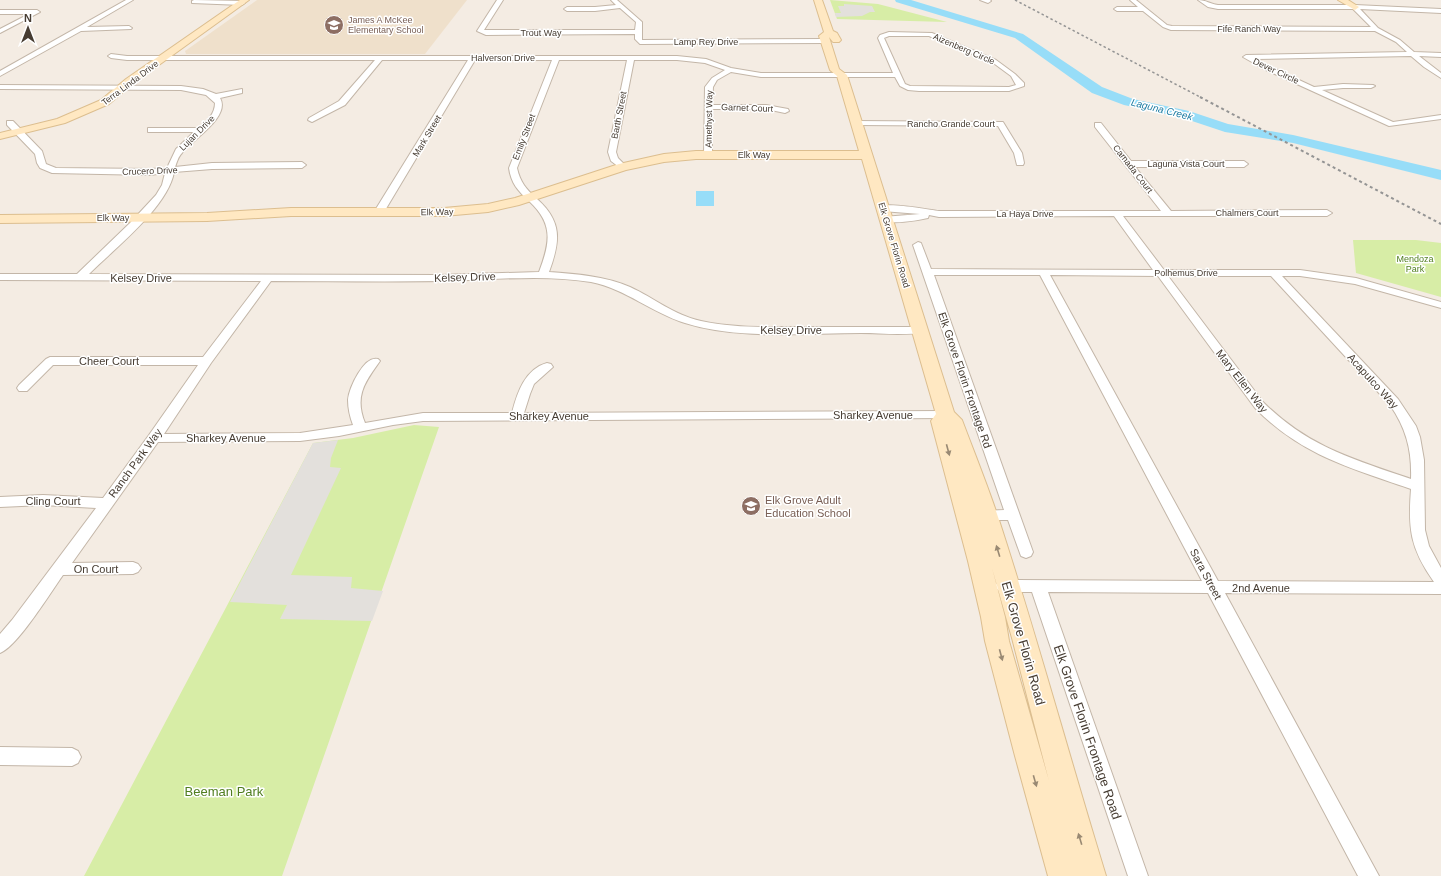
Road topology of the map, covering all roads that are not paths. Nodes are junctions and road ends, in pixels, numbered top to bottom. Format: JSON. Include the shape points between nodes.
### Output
{"nodes":[{"id":1,"x":130,"y":0,"type":"edge"},
{"id":2,"x":500,"y":0,"type":"edge"},
{"id":3,"x":614,"y":0,"type":"edge"},
{"id":4,"x":818,"y":0,"type":"edge"},
{"id":5,"x":983,"y":0,"type":"edge"},
{"id":6,"x":987,"y":0,"type":"edge"},
{"id":7,"x":1133,"y":0,"type":"edge"},
{"id":8,"x":1201,"y":0,"type":"edge"},
{"id":9,"x":1269,"y":0,"type":"edge"},
{"id":10,"x":1342,"y":0,"type":"edge"},
{"id":11,"x":243,"y":1,"type":"edge"},
{"id":12,"x":194,"y":2,"type":"dead end"},
{"id":13,"x":1419,"y":3,"type":"dead end"},
{"id":14,"x":621,"y":6,"type":"junction"},
{"id":15,"x":1280,"y":7,"type":"junction"},
{"id":16,"x":1355,"y":7,"type":"junction"},
{"id":17,"x":567,"y":9,"type":"dead end"},
{"id":18,"x":1117,"y":9,"type":"dead end"},
{"id":19,"x":1144,"y":9,"type":"junction"},
{"id":20,"x":0,"y":12,"type":"edge"},
{"id":21,"x":1439,"y":12,"type":"edge"},
{"id":22,"x":129,"y":28,"type":"dead end"},
{"id":23,"x":80,"y":29,"type":"junction"},
{"id":24,"x":1376,"y":29,"type":"junction"},
{"id":25,"x":0,"y":31,"type":"edge"},
{"id":26,"x":639,"y":32,"type":"junction"},
{"id":27,"x":827,"y":37,"type":"junction"},
{"id":28,"x":839,"y":49,"type":"dead end"},
{"id":29,"x":1413,"y":53,"type":"junction"},
{"id":30,"x":1441,"y":55,"type":"edge"},
{"id":31,"x":111,"y":56,"type":"dead end"},
{"id":32,"x":162,"y":58,"type":"junction"},
{"id":33,"x":380,"y":58,"type":"junction"},
{"id":34,"x":473,"y":58,"type":"junction"},
{"id":35,"x":556,"y":58,"type":"junction"},
{"id":36,"x":631,"y":58,"type":"junction"},
{"id":37,"x":843,"y":64,"type":"dead end"},
{"id":38,"x":730,"y":70,"type":"junction"},
{"id":39,"x":0,"y":74,"type":"edge"},
{"id":40,"x":842,"y":75,"type":"junction"},
{"id":41,"x":898,"y":75,"type":"junction"},
{"id":42,"x":1441,"y":76,"type":"edge"},
{"id":43,"x":1371,"y":86,"type":"dead end"},
{"id":44,"x":0,"y":87,"type":"edge"},
{"id":45,"x":123,"y":87,"type":"junction"},
{"id":46,"x":1315,"y":89,"type":"junction"},
{"id":47,"x":239,"y":91,"type":"dead end"},
{"id":48,"x":214,"y":97,"type":"junction"},
{"id":49,"x":708,"y":107,"type":"junction"},
{"id":50,"x":786,"y":111,"type":"dead end"},
{"id":51,"x":1441,"y":117,"type":"edge"},
{"id":52,"x":312,"y":120,"type":"dead end"},
{"id":53,"x":10,"y":123,"type":"dead end"},
{"id":54,"x":857,"y":124,"type":"junction"},
{"id":55,"x":1098,"y":125,"type":"dead end"},
{"id":56,"x":151,"y":130,"type":"dead end"},
{"id":57,"x":201,"y":130,"type":"junction"},
{"id":58,"x":18,"y":132,"type":"junction"},
{"id":59,"x":0,"y":136,"type":"edge"},
{"id":60,"x":708,"y":155,"type":"junction"},
{"id":61,"x":867,"y":155,"type":"junction"},
{"id":62,"x":1020,"y":164,"type":"dead end"},
{"id":63,"x":1129,"y":164,"type":"junction"},
{"id":64,"x":1244,"y":164,"type":"dead end"},
{"id":65,"x":302,"y":165,"type":"dead end"},
{"id":66,"x":624,"y":166,"type":"junction"},
{"id":67,"x":169,"y":171,"type":"junction"},
{"id":68,"x":531,"y":198,"type":"junction"},
{"id":69,"x":379,"y":212,"type":"junction"},
{"id":70,"x":1168,"y":213,"type":"junction"},
{"id":71,"x":1327,"y":213,"type":"dead end"},
{"id":72,"x":884,"y":214,"type":"junction"},
{"id":73,"x":1117,"y":214,"type":"junction"},
{"id":74,"x":141,"y":218,"type":"junction"},
{"id":75,"x":0,"y":219,"type":"edge"},
{"id":76,"x":918,"y":245,"type":"dead end"},
{"id":77,"x":928,"y":272,"type":"junction"},
{"id":78,"x":1274,"y":272,"type":"junction"},
{"id":79,"x":1044,"y":273,"type":"junction"},
{"id":80,"x":1161,"y":273,"type":"junction"},
{"id":81,"x":543,"y":276,"type":"junction"},
{"id":82,"x":0,"y":277,"type":"edge"},
{"id":83,"x":79,"y":278,"type":"junction"},
{"id":84,"x":268,"y":278,"type":"junction"},
{"id":85,"x":1441,"y":305,"type":"edge"},
{"id":86,"x":920,"y":330,"type":"junction"},
{"id":87,"x":206,"y":361,"type":"junction"},
{"id":88,"x":374,"y":361,"type":"dead end"},
{"id":89,"x":547,"y":366,"type":"dead end"},
{"id":90,"x":23,"y":388,"type":"dead end"},
{"id":91,"x":946,"y":415,"type":"junction"},
{"id":92,"x":517,"y":417,"type":"junction"},
{"id":93,"x":360,"y":428,"type":"junction"},
{"id":94,"x":154,"y":438,"type":"junction"},
{"id":95,"x":1418,"y":486,"type":"junction"},
{"id":96,"x":0,"y":502,"type":"edge"},
{"id":97,"x":107,"y":502,"type":"junction"},
{"id":98,"x":1012,"y":514,"type":"junction"},
{"id":99,"x":987,"y":515,"type":"junction"},
{"id":100,"x":1026,"y":552,"type":"dead end"},
{"id":101,"x":133,"y":568,"type":"dead end"},
{"id":102,"x":59,"y":569,"type":"junction"},
{"id":103,"x":1441,"y":580,"type":"edge"},
{"id":104,"x":997,"y":586,"type":"junction"},
{"id":105,"x":1038,"y":587,"type":"junction"},
{"id":106,"x":1214,"y":588,"type":"junction"},
{"id":107,"x":1441,"y":588,"type":"edge"},
{"id":108,"x":0,"y":646,"type":"edge"},
{"id":109,"x":0,"y":756,"type":"edge"},
{"id":110,"x":72,"y":757,"type":"dead end"},
{"id":111,"x":1063,"y":876,"type":"edge"},
{"id":112,"x":1091,"y":876,"type":"edge"},
{"id":113,"x":1138,"y":876,"type":"edge"},
{"id":114,"x":1369,"y":876,"type":"edge"}],
"edges":[{"from":1,"to":23,"type":"street"},
{"from":2,"to":26,"type":"street","name":"Trout Way","via":[[480,31]]},
{"from":3,"to":14,"type":"street","name":"Lamp Rey Drive"},
{"from":4,"to":27,"type":"main road","name":"Elk Grove Florin Road"},
{"from":5,"to":6,"type":"street"},
{"from":7,"to":19,"type":"street","name":"Fife Ranch Way"},
{"from":8,"to":15,"type":"street","via":[[1210,6],[1218,7]]},
{"from":9,"to":15,"type":"street"},
{"from":10,"to":16,"type":"main road"},
{"from":11,"to":12,"type":"street"},
{"from":11,"to":32,"type":"main road","name":"Terra Linda Drive"},
{"from":13,"to":21,"type":"street"},
{"from":14,"to":17,"type":"street"},
{"from":14,"to":26,"type":"street","name":"Lamp Rey Drive","via":[[639,22]]},
{"from":15,"to":16,"type":"street"},
{"from":16,"to":21,"type":"street"},
{"from":16,"to":24,"type":"street"},
{"from":18,"to":19,"type":"street"},
{"from":19,"to":24,"type":"street","name":"Fife Ranch Way","via":[[1165,26],[1176,29]]},
{"from":20,"to":25,"type":"street","via":[[37,12]]},
{"from":22,"to":23,"type":"street"},
{"from":23,"to":39,"type":"street"},
{"from":24,"to":29,"type":"street"},
{"from":26,"to":27,"type":"street","name":"Lamp Rey Drive","via":[[638,40],[646,42]]},
{"from":27,"to":28,"type":"main road","name":"Elk Grove Florin Road","via":[[834,35]]},
{"from":27,"to":40,"type":"main road","name":"Elk Grove Florin Road","via":[[835,70]]},
{"from":29,"to":30,"type":"street"},
{"from":29,"to":42,"type":"street"},
{"from":29,"to":46,"type":"street","name":"Dever Circle","via":[[1246,57]]},
{"from":31,"to":32,"type":"street","name":"Halverson Drive"},
{"from":32,"to":33,"type":"street","name":"Halverson Drive"},
{"from":32,"to":45,"type":"main road","name":"Terra Linda Drive"},
{"from":33,"to":34,"type":"street","name":"Halverson Drive"},
{"from":33,"to":52,"type":"street","via":[[342,103]]},
{"from":34,"to":35,"type":"street","name":"Halverson Drive"},
{"from":34,"to":69,"type":"street","name":"Mark Street"},
{"from":35,"to":36,"type":"street","name":"Halverson Drive"},
{"from":35,"to":68,"type":"street","name":"Emily Street","via":[[513,168],[516,181]]},
{"from":36,"to":38,"type":"street","name":"Halverson Drive","via":[[692,59],[718,64]]},
{"from":36,"to":66,"type":"street","name":"Barth Street","via":[[612,152],[614,159]]},
{"from":37,"to":40,"type":"main road","name":"Elk Grove Florin Road","via":[[846,70]]},
{"from":38,"to":40,"type":"street","name":"Halverson Drive","via":[[770,75]]},
{"from":38,"to":49,"type":"street","name":"Amethyst Way","via":[[717,76],[710,84]]},
{"from":40,"to":41,"type":"street"},
{"from":40,"to":54,"type":"main road","name":"Elk Grove Florin Road"},
{"from":41,"to":41,"type":"street","name":"Aizenberg Circle","via":[[902,85],[915,89],[1009,89],[1020,84],[1007,69],[994,61],[930,34],[889,34],[881,37]]},
{"from":43,"to":46,"type":"street"},
{"from":44,"to":45,"type":"street"},
{"from":45,"to":48,"type":"street","via":[[188,89]]},
{"from":45,"to":58,"type":"main road","name":"Terra Linda Drive","via":[[87,112]]},
{"from":46,"to":51,"type":"street","name":"Dever Circle","via":[[1392,124]]},
{"from":47,"to":48,"type":"street"},
{"from":48,"to":57,"type":"street","name":"Lujan Drive","via":[[219,103],[218,112]]},
{"from":49,"to":50,"type":"street","name":"Garnet Court","via":[[766,107]]},
{"from":49,"to":60,"type":"street","name":"Amethyst Way"},
{"from":53,"to":58,"type":"street","name":"Crucero Drive"},
{"from":54,"to":61,"type":"main road","name":"Elk Grove Florin Road"},
{"from":54,"to":62,"type":"street","name":"Rancho Grande Court","via":[[1000,124],[1018,153]]},
{"from":55,"to":63,"type":"street","name":"Camada Court"},
{"from":56,"to":57,"type":"street"},
{"from":57,"to":67,"type":"street","name":"Lujan Drive","via":[[180,150]]},
{"from":58,"to":59,"type":"main road","name":"Terra Linda Drive"},
{"from":58,"to":67,"type":"street","name":"Crucero Drive","via":[[39,153],[41,163],[48,169],[63,172]]},
{"from":60,"to":61,"type":"main road","name":"Elk Way"},
{"from":60,"to":66,"type":"main road","name":"Elk Way","via":[[664,158]]},
{"from":61,"to":72,"type":"main road","name":"Elk Grove Florin Road"},
{"from":63,"to":64,"type":"street","name":"Laguna Vista Court"},
{"from":63,"to":70,"type":"street","name":"Camada Court"},
{"from":65,"to":67,"type":"street","name":"Crucero Drive","via":[[212,166]]},
{"from":66,"to":68,"type":"main road","name":"Elk Way"},
{"from":67,"to":74,"type":"street","name":"Lujan Drive","via":[[164,190]]},
{"from":68,"to":69,"type":"main road","name":"Elk Way","via":[[466,211]]},
{"from":68,"to":81,"type":"street","name":"Emily Street","via":[[542,207],[551,224],[552,243]]},
{"from":69,"to":74,"type":"main road","name":"Elk Way","via":[[290,212]]},
{"from":70,"to":71,"type":"street","name":"Chalmers Court"},
{"from":70,"to":73,"type":"street","name":"La Haya Drive"},
{"from":72,"to":73,"type":"street","name":"La Haya Drive","via":[[905,219],[939,214]]},
{"from":72,"to":86,"type":"main road","name":"Elk Grove Florin Road"},
{"from":73,"to":80,"type":"street","name":"Mary Ellen Way"},
{"from":74,"to":75,"type":"main road","name":"Elk Way"},
{"from":74,"to":83,"type":"street","name":"Lujan Drive"},
{"from":76,"to":77,"type":"street","name":"Elk Grove Florin Frontage Rd"},
{"from":77,"to":79,"type":"street","name":"Polhemus Drive"},
{"from":77,"to":98,"type":"street","name":"Elk Grove Florin Frontage Rd"},
{"from":78,"to":80,"type":"street","name":"Polhemus Drive"},
{"from":78,"to":85,"type":"street","name":"Polhemus Drive","via":[[1313,274],[1349,280]]},
{"from":78,"to":95,"type":"street","name":"Acapulco Way","via":[[1400,410],[1414,437],[1418,454]]},
{"from":79,"to":80,"type":"street","name":"Polhemus Drive"},
{"from":79,"to":106,"type":"street","name":"Sara Street"},
{"from":80,"to":95,"type":"street","name":"Mary Ellen Way","via":[[1259,405],[1276,423],[1321,450]]},
{"from":81,"to":84,"type":"street","name":"Kelsey Drive"},
{"from":81,"to":86,"type":"street","name":"Kelsey Drive","via":[[579,278],[610,284],[638,295],[680,318],[725,328]]},
{"from":82,"to":83,"type":"street","name":"Kelsey Drive"},
{"from":83,"to":84,"type":"street","name":"Kelsey Drive"},
{"from":84,"to":87,"type":"street","name":"Ranch Park Way"},
{"from":86,"to":91,"type":"main road","name":"Elk Grove Florin Road"},
{"from":87,"to":90,"type":"street","name":"Cheer Court","via":[[50,360]]},
{"from":87,"to":94,"type":"street","name":"Ranch Park Way"},
{"from":88,"to":93,"type":"street","via":[[361,378],[354,397],[355,416]]},
{"from":89,"to":92,"type":"street","via":[[529,381],[524,389]]},
{"from":91,"to":92,"type":"street","name":"Sharkey Avenue"},
{"from":91,"to":99,"type":"main road","name":"Elk Grove Florin Road","via":[[953,420]]},
{"from":91,"to":104,"type":"main road","name":"Elk Grove Florin Road","one_way":true,"via":[[940,421],[958,487]]},
{"from":92,"to":93,"type":"street","name":"Sharkey Avenue","via":[[423,417]]},
{"from":93,"to":94,"type":"street","name":"Sharkey Avenue","via":[[294,437]]},
{"from":94,"to":97,"type":"street","name":"Ranch Park Way"},
{"from":95,"to":103,"type":"street","name":"Acapulco Way","via":[[1418,533],[1428,559]]},
{"from":96,"to":97,"type":"street","name":"Cling Court"},
{"from":97,"to":102,"type":"street","name":"Ranch Park Way"},
{"from":98,"to":99,"type":"street"},
{"from":98,"to":100,"type":"street","name":"Elk Grove Florin Frontage Rd"},
{"from":104,"to":99,"type":"main road","name":"Elk Grove Florin Road","one_way":true},
{"from":101,"to":102,"type":"street","name":"On Court"},
{"from":102,"to":108,"type":"street","name":"Ranch Park Way"},
{"from":104,"to":105,"type":"street","name":"2nd Avenue"},
{"from":104,"to":111,"type":"main road","name":"Elk Grove Florin Road","one_way":true,"via":[[997,641]]},
{"from":112,"to":104,"type":"main road","name":"Elk Grove Florin Road","one_way":true,"via":[[1063,782]]},
{"from":105,"to":106,"type":"street","name":"2nd Avenue"},
{"from":105,"to":113,"type":"street","name":"Elk Grove Florin Frontage Road"},
{"from":106,"to":107,"type":"street","name":"2nd Avenue"},
{"from":106,"to":114,"type":"street","name":"Sara Street"},
{"from":109,"to":110,"type":"street"}]}
